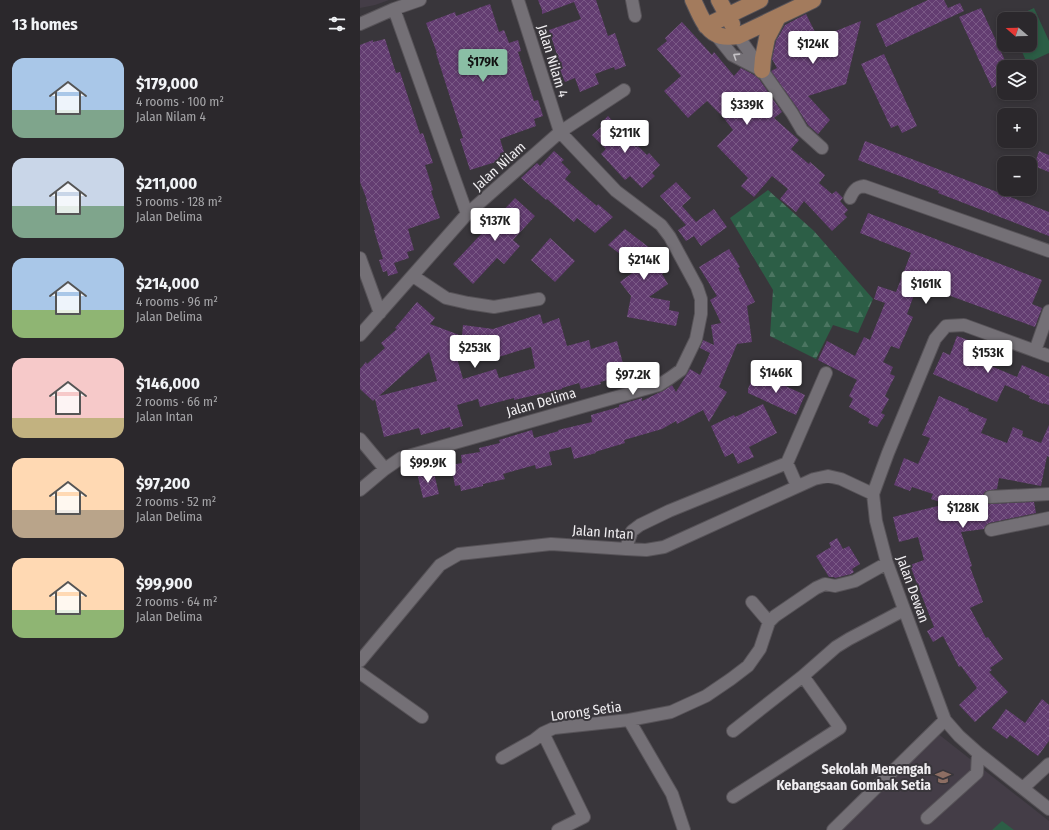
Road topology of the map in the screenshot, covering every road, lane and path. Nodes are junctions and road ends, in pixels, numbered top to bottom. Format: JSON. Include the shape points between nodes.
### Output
{"nodes":[{"id":1,"x":420,"y":0,"type":"edge"},
{"id":2,"x":518,"y":0,"type":"edge"},
{"id":3,"x":632,"y":0,"type":"edge"},
{"id":4,"x":693,"y":0,"type":"edge"},
{"id":5,"x":719,"y":0,"type":"edge"},
{"id":6,"x":760,"y":0,"type":"edge"},
{"id":7,"x":813,"y":0,"type":"edge"},
{"id":8,"x":394,"y":9,"type":"junction"},
{"id":9,"x":635,"y":16,"type":"dead end"},
{"id":10,"x":727,"y":16,"type":"junction"},
{"id":11,"x":778,"y":17,"type":"junction"},
{"id":12,"x":360,"y":24,"type":"edge"},
{"id":13,"x":711,"y":30,"type":"junction"},
{"id":14,"x":738,"y":36,"type":"junction"},
{"id":15,"x":762,"y":70,"type":"junction"},
{"id":16,"x":624,"y":90,"type":"dead end"},
{"id":17,"x":560,"y":132,"type":"junction"},
{"id":18,"x":822,"y":148,"type":"dead end"},
{"id":19,"x":850,"y":198,"type":"dead end"},
{"id":20,"x":467,"y":214,"type":"junction"},
{"id":21,"x":1049,"y":251,"type":"edge"},
{"id":22,"x":360,"y":258,"type":"edge"},
{"id":23,"x":413,"y":276,"type":"junction"},
{"id":24,"x":539,"y":300,"type":"dead end"},
{"id":25,"x":1049,"y":311,"type":"edge"},
{"id":26,"x":380,"y":313,"type":"junction"},
{"id":27,"x":360,"y":335,"type":"edge"},
{"id":28,"x":1035,"y":351,"type":"junction"},
{"id":29,"x":1049,"y":356,"type":"edge"},
{"id":30,"x":826,"y":372,"type":"dead end"},
{"id":31,"x":360,"y":439,"type":"edge"},
{"id":32,"x":786,"y":462,"type":"junction"},
{"id":33,"x":384,"y":469,"type":"junction"},
{"id":34,"x":797,"y":486,"type":"junction"},
{"id":35,"x":360,"y":490,"type":"edge"},
{"id":36,"x":873,"y":494,"type":"junction"},
{"id":37,"x":1049,"y":494,"type":"edge"},
{"id":38,"x":990,"y":497,"type":"dead end"},
{"id":39,"x":1049,"y":518,"type":"edge"},
{"id":40,"x":991,"y":530,"type":"dead end"},
{"id":41,"x":626,"y":549,"type":"junction"},
{"id":42,"x":887,"y":563,"type":"junction"},
{"id":43,"x":752,"y":602,"type":"dead end"},
{"id":44,"x":904,"y":610,"type":"junction"},
{"id":45,"x":769,"y":622,"type":"junction"},
{"id":46,"x":362,"y":655,"type":"edge"},
{"id":47,"x":360,"y":673,"type":"edge"},
{"id":48,"x":803,"y":676,"type":"junction"},
{"id":49,"x":422,"y":717,"type":"dead end"},
{"id":50,"x":629,"y":720,"type":"junction"},
{"id":51,"x":945,"y":720,"type":"junction"},
{"id":52,"x":733,"y":730,"type":"dead end"},
{"id":53,"x":543,"y":733,"type":"junction"},
{"id":54,"x":978,"y":753,"type":"junction"},
{"id":55,"x":502,"y":758,"type":"dead end"},
{"id":56,"x":1049,"y":764,"type":"edge"},
{"id":57,"x":1023,"y":788,"type":"junction"},
{"id":58,"x":733,"y":797,"type":"dead end"},
{"id":59,"x":1049,"y":809,"type":"edge"},
{"id":60,"x":926,"y":818,"type":"dead end"},
{"id":61,"x":558,"y":830,"type":"edge"},
{"id":62,"x":684,"y":830,"type":"edge"},
{"id":63,"x":833,"y":830,"type":"edge"}],
"edges":[{"from":1,"to":8,"type":"street"},
{"from":2,"to":17,"type":"street","name":"Jalan Nilam 4"},
{"from":3,"to":9,"type":"street"},
{"from":4,"to":13,"type":"main road"},
{"from":5,"to":10,"type":"main road"},
{"from":6,"to":10,"type":"main road"},
{"from":7,"to":11,"type":"main road"},
{"from":8,"to":12,"type":"street"},
{"from":8,"to":20,"type":"street"},
{"from":10,"to":13,"type":"main road"},
{"from":10,"to":14,"type":"main road"},
{"from":11,"to":14,"type":"main road"},
{"from":11,"to":15,"type":"main road","via":[[767,38]]},
{"from":13,"to":14,"type":"main road","via":[[726,37]]},
{"from":15,"to":13,"type":"street","one_way":true,"via":[[732,54]]},
{"from":14,"to":15,"type":"street"},
{"from":15,"to":18,"type":"street","via":[[802,130]]},
{"from":16,"to":17,"type":"street","name":"Jalan Nilam"},
{"from":17,"to":20,"type":"street","name":"Jalan Nilam"},
{"from":17,"to":33,"type":"street","name":"Jalan Delima","via":[[616,191],[660,225],[670,237],[697,287],[701,299],[701,314],[696,339],[681,370],[659,385],[400,458]]},
{"from":19,"to":21,"type":"street","via":[[856,188],[864,186]]},
{"from":20,"to":23,"type":"street","name":"Jalan Nilam"},
{"from":22,"to":26,"type":"street"},
{"from":23,"to":24,"type":"street","via":[[446,298],[468,303],[494,307]]},
{"from":23,"to":26,"type":"street","name":"Jalan Nilam"},
{"from":25,"to":28,"type":"street"},
{"from":26,"to":27,"type":"street","name":"Jalan Nilam"},
{"from":28,"to":29,"type":"street"},
{"from":28,"to":36,"type":"street","name":"Jalan Dewan","via":[[964,325],[946,326],[934,339]]},
{"from":30,"to":32,"type":"street"},
{"from":31,"to":33,"type":"street"},
{"from":32,"to":34,"type":"street"},
{"from":32,"to":41,"type":"street","via":[[640,525],[632,531]]},
{"from":33,"to":35,"type":"street","name":"Jalan Delima"},
{"from":34,"to":36,"type":"street","name":"Jalan Intan","via":[[828,476],[841,479]]},
{"from":34,"to":41,"type":"street","name":"Jalan Intan","via":[[664,547],[646,550]]},
{"from":36,"to":42,"type":"street","name":"Jalan Dewan","via":[[876,521]]},
{"from":37,"to":38,"type":"street"},
{"from":39,"to":40,"type":"street"},
{"from":41,"to":46,"type":"street","name":"Jalan Intan","via":[[551,544],[459,554],[440,565]]},
{"from":42,"to":44,"type":"street","name":"Jalan Dewan"},
{"from":42,"to":45,"type":"street","via":[[855,581],[835,586],[825,584],[816,588]]},
{"from":43,"to":45,"type":"street"},
{"from":44,"to":48,"type":"street","via":[[836,647]]},
{"from":44,"to":51,"type":"street","name":"Jalan Dewan"},
{"from":45,"to":50,"type":"street","via":[[760,649],[748,666],[731,679],[706,696],[671,712]]},
{"from":47,"to":49,"type":"street"},
{"from":48,"to":52,"type":"street"},
{"from":48,"to":58,"type":"street","via":[[840,728]]},
{"from":50,"to":53,"type":"street","name":"Lorong Setia","via":[[554,728]]},
{"from":50,"to":62,"type":"street","name":"Lorong Setia","via":[[672,794]]},
{"from":51,"to":54,"type":"street","name":"Jalan Dewan"},
{"from":51,"to":63,"type":"street"},
{"from":53,"to":55,"type":"street","name":"Lorong Setia"},
{"from":53,"to":61,"type":"street","via":[[584,817]]},
{"from":54,"to":57,"type":"street","name":"Jalan Dewan"},
{"from":54,"to":60,"type":"street","via":[[977,773]]},
{"from":56,"to":57,"type":"street"},
{"from":57,"to":59,"type":"street","name":"Jalan Dewan"}]}
